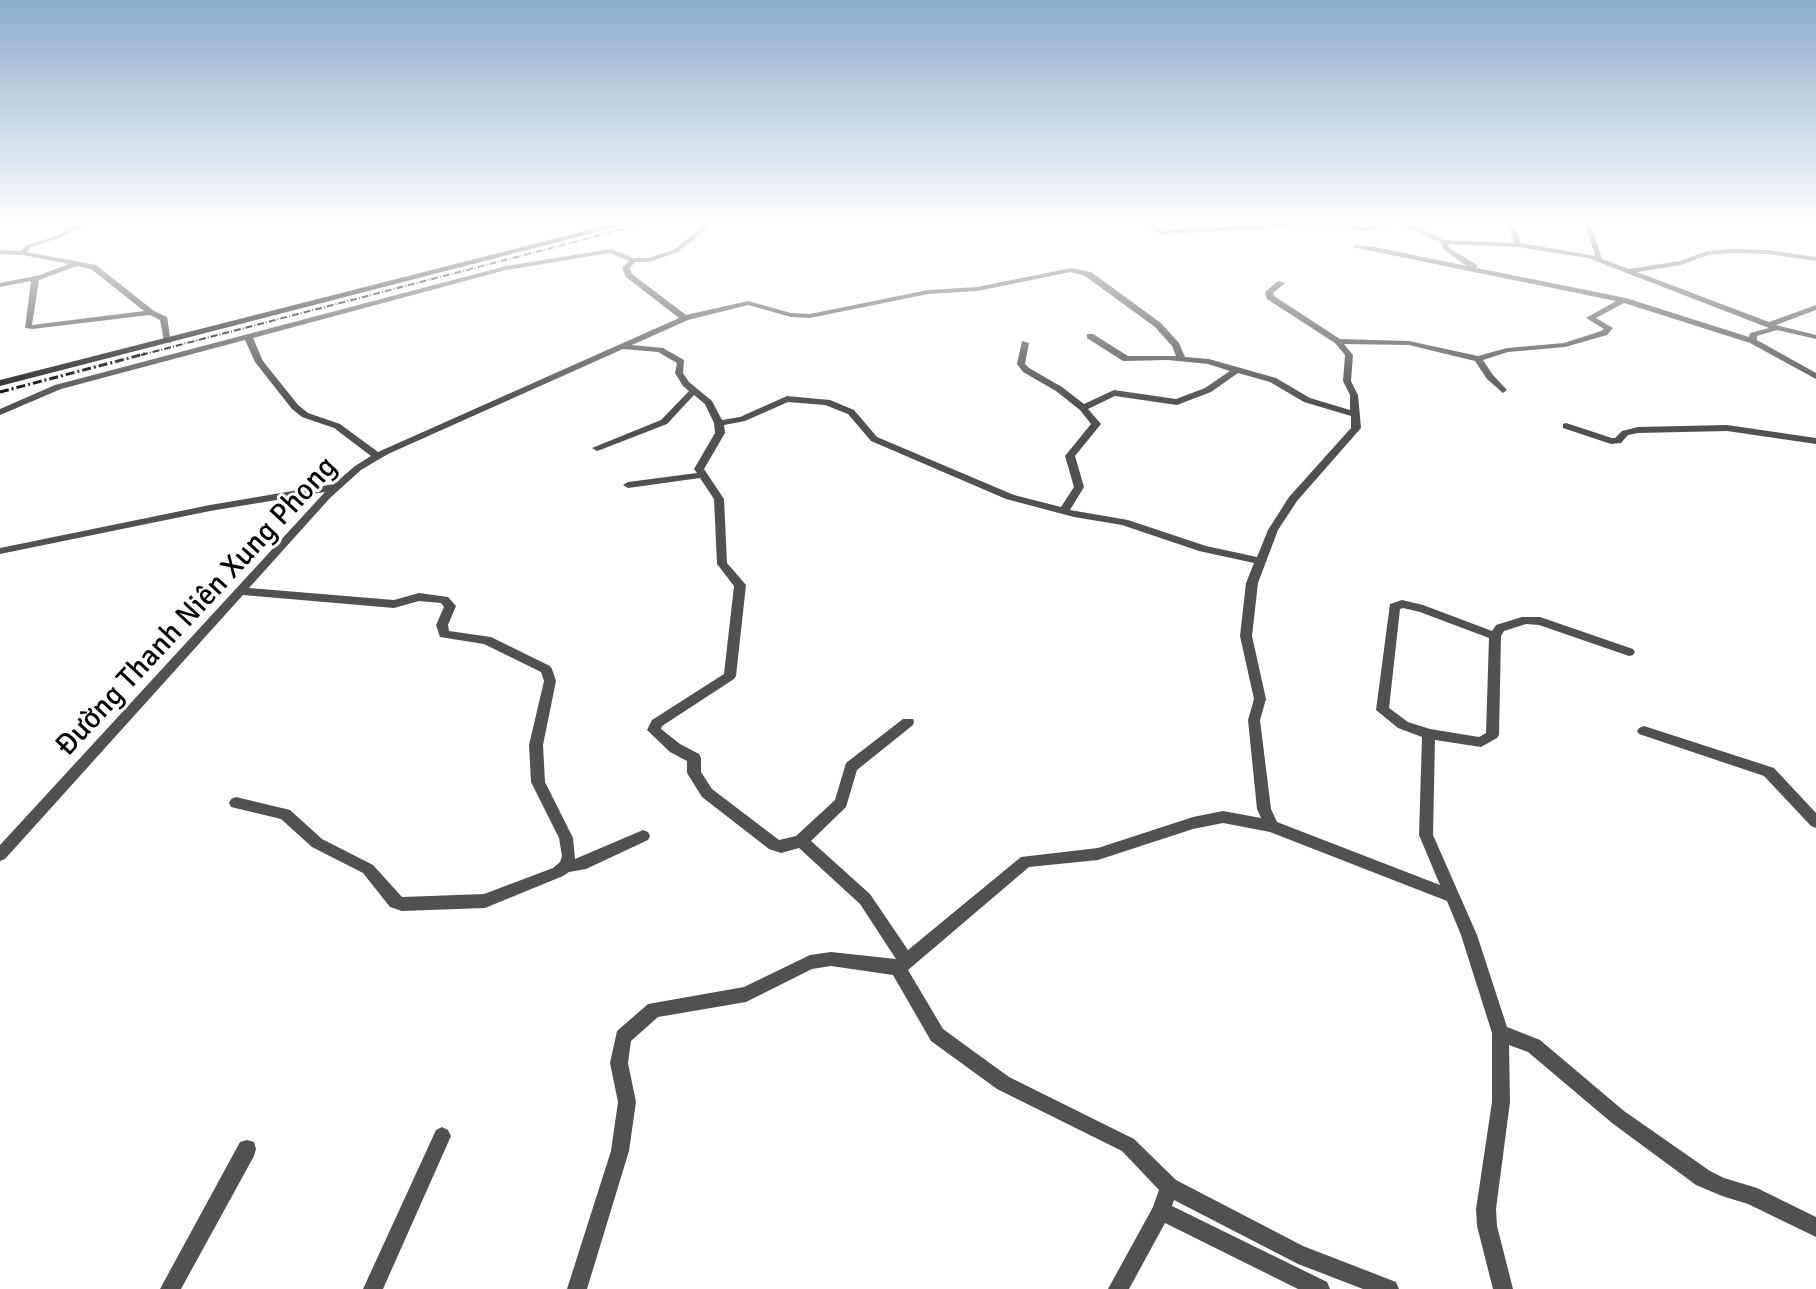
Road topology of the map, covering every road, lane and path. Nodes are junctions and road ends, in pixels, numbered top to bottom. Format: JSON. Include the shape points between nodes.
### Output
{"nodes":[{"id":1,"x":34,"y":284,"type":"edge"},
{"id":2,"x":115,"y":284,"type":"edge"},
{"id":3,"x":390,"y":284,"type":"edge"},
{"id":4,"x":434,"y":284,"type":"edge"},
{"id":5,"x":641,"y":284,"type":"edge"},
{"id":6,"x":1005,"y":284,"type":"edge"},
{"id":7,"x":1099,"y":284,"type":"edge"},
{"id":8,"x":1279,"y":284,"type":"edge"},
{"id":9,"x":1546,"y":284,"type":"edge"},
{"id":10,"x":1663,"y":284,"type":"edge"},
{"id":11,"x":1623,"y":300,"type":"junction"},
{"id":12,"x":1816,"y":307,"type":"edge"},
{"id":13,"x":151,"y":313,"type":"junction"},
{"id":14,"x":685,"y":318,"type":"junction"},
{"id":15,"x":1772,"y":327,"type":"junction"},
{"id":16,"x":248,"y":336,"type":"junction"},
{"id":17,"x":1090,"y":336,"type":"dead end"},
{"id":18,"x":1816,"y":337,"type":"edge"},
{"id":19,"x":168,"y":341,"type":"junction"},
{"id":20,"x":1338,"y":341,"type":"junction"},
{"id":21,"x":1753,"y":341,"type":"junction"},
{"id":22,"x":1025,"y":343,"type":"dead end"},
{"id":23,"x":622,"y":346,"type":"junction"},
{"id":24,"x":1182,"y":359,"type":"junction"},
{"id":25,"x":1478,"y":359,"type":"junction"},
{"id":26,"x":1235,"y":371,"type":"junction"},
{"id":27,"x":1816,"y":376,"type":"edge"},
{"id":28,"x":0,"y":383,"type":"edge"},
{"id":29,"x":694,"y":390,"type":"junction"},
{"id":30,"x":1503,"y":390,"type":"dead end"},
{"id":31,"x":1083,"y":408,"type":"junction"},
{"id":32,"x":0,"y":412,"type":"edge"},
{"id":33,"x":1355,"y":414,"type":"junction"},
{"id":34,"x":719,"y":423,"type":"junction"},
{"id":35,"x":1566,"y":426,"type":"dead end"},
{"id":36,"x":1816,"y":441,"type":"edge"},
{"id":37,"x":597,"y":448,"type":"dead end"},
{"id":38,"x":377,"y":456,"type":"junction"},
{"id":39,"x":701,"y":475,"type":"junction"},
{"id":40,"x":628,"y":485,"type":"dead end"},
{"id":41,"x":334,"y":487,"type":"junction"},
{"id":42,"x":1064,"y":511,"type":"junction"},
{"id":43,"x":0,"y":551,"type":"edge"},
{"id":44,"x":1260,"y":561,"type":"junction"},
{"id":45,"x":240,"y":591,"type":"junction"},
{"id":46,"x":1495,"y":636,"type":"junction"},
{"id":47,"x":1629,"y":652,"type":"dead end"},
{"id":48,"x":908,"y":722,"type":"dead end"},
{"id":49,"x":1644,"y":731,"type":"dead end"},
{"id":50,"x":1429,"y":734,"type":"junction"},
{"id":51,"x":236,"y":803,"type":"dead end"},
{"id":52,"x":1816,"y":822,"type":"edge"},
{"id":53,"x":1271,"y":826,"type":"junction"},
{"id":54,"x":643,"y":836,"type":"dead end"},
{"id":55,"x":801,"y":841,"type":"junction"},
{"id":56,"x":0,"y":855,"type":"edge"},
{"id":57,"x":566,"y":866,"type":"junction"},
{"id":58,"x":1449,"y":895,"type":"junction"},
{"id":59,"x":902,"y":964,"type":"junction"},
{"id":60,"x":1500,"y":1033,"type":"junction"},
{"id":61,"x":442,"y":1136,"type":"dead end"},
{"id":62,"x":247,"y":1149,"type":"dead end"},
{"id":63,"x":1169,"y":1187,"type":"junction"},
{"id":64,"x":1161,"y":1211,"type":"junction"},
{"id":65,"x":1816,"y":1227,"type":"edge"},
{"id":66,"x":1298,"y":1254,"type":"junction"},
{"id":67,"x":1296,"y":1278,"type":"junction"},
{"id":68,"x":170,"y":1289,"type":"edge"},
{"id":69,"x":373,"y":1289,"type":"edge"},
{"id":70,"x":577,"y":1289,"type":"edge"},
{"id":71,"x":1118,"y":1289,"type":"edge"},
{"id":72,"x":1320,"y":1289,"type":"edge"},
{"id":73,"x":1389,"y":1289,"type":"edge"},
{"id":74,"x":1503,"y":1289,"type":"edge"}],
"edges":[{"from":1,"to":13,"type":"street","via":[[28,326],[32,327]]},
{"from":2,"to":13,"type":"street"},
{"from":3,"to":19,"type":"main road"},
{"from":4,"to":16,"type":"street"},
{"from":5,"to":14,"type":"street"},
{"from":6,"to":14,"type":"street","name":"Đường Thanh Niên Xung Phong","via":[[928,292],[810,316],[748,303]]},
{"from":7,"to":24,"type":"street","name":"Đường Thanh Niên Xung Phong","via":[[1158,325]]},
{"from":8,"to":20,"type":"street","via":[[1270,297]]},
{"from":9,"to":11,"type":"street"},
{"from":10,"to":15,"type":"street"},
{"from":11,"to":21,"type":"street"},
{"from":11,"to":25,"type":"street","via":[[1590,318],[1609,328],[1604,333]]},
{"from":12,"to":15,"type":"street"},
{"from":13,"to":19,"type":"street","via":[[164,319]]},
{"from":14,"to":23,"type":"street","name":"Đường Thanh Niên Xung Phong"},
{"from":15,"to":18,"type":"street"},
{"from":15,"to":21,"type":"street","via":[[1753,335]]},
{"from":16,"to":32,"type":"street","via":[[58,387]]},
{"from":16,"to":38,"type":"street","via":[[259,362],[295,407],[337,426]]},
{"from":17,"to":24,"type":"street","via":[[1126,359]]},
{"from":19,"to":28,"type":"main road"},
{"from":20,"to":25,"type":"street","via":[[1409,343]]},
{"from":20,"to":33,"type":"street","via":[[1349,355],[1347,381]]},
{"from":21,"to":27,"type":"street"},
{"from":22,"to":31,"type":"street","via":[[1021,364],[1026,370]]},
{"from":23,"to":29,"type":"street","via":[[660,350],[681,362],[679,373]]},
{"from":23,"to":38,"type":"street","name":"Đường Thanh Niên Xung Phong"},
{"from":24,"to":26,"type":"street"},
{"from":25,"to":30,"type":"street"},
{"from":26,"to":31,"type":"street","via":[[1208,390],[1177,402],[1114,393]]},
{"from":26,"to":33,"type":"street","via":[[1273,380],[1311,401]]},
{"from":29,"to":34,"type":"street","via":[[709,403]]},
{"from":29,"to":37,"type":"street","via":[[664,422]]},
{"from":31,"to":42,"type":"street","via":[[1096,424],[1070,456],[1079,487]]},
{"from":33,"to":44,"type":"street","via":[[1354,431],[1293,499]]},
{"from":34,"to":39,"type":"street","via":[[720,433],[701,463]]},
{"from":34,"to":42,"type":"street","via":[[787,399],[827,402],[851,412],[880,442],[1010,497]]},
{"from":35,"to":36,"type":"street","via":[[1618,441],[1638,430],[1727,428]]},
{"from":38,"to":41,"type":"street","name":"Đường Thanh Niên Xung Phong"},
{"from":39,"to":40,"type":"street"},
{"from":39,"to":55,"type":"street","via":[[719,499],[722,564],[740,585],[731,674],[654,730],[694,758],[694,773],[707,793],[774,845]]},
{"from":41,"to":43,"type":"street"},
{"from":41,"to":45,"type":"street","name":"Đường Thanh Niên Xung Phong"},
{"from":42,"to":44,"type":"street","via":[[1124,522],[1203,549]]},
{"from":44,"to":53,"type":"street","via":[[1246,636],[1260,699],[1254,720],[1264,809]]},
{"from":45,"to":56,"type":"street","name":"Đường Thanh Niên Xung Phong"},
{"from":45,"to":57,"type":"street","via":[[394,604],[419,597],[444,600],[450,606],[444,634],[487,640],[546,669],[550,681],[536,745],[538,782],[566,838]]},
{"from":46,"to":47,"type":"street","via":[[1500,628],[1540,621]]},
{"from":46,"to":50,"type":"street","via":[[1492,735],[1481,742]]},
{"from":46,"to":50,"type":"street","via":[[1423,609],[1394,607],[1382,710]]},
{"from":48,"to":55,"type":"street","via":[[851,767],[841,803]]},
{"from":49,"to":52,"type":"street","via":[[1769,772]]},
{"from":50,"to":58,"type":"street","via":[[1426,835]]},
{"from":51,"to":57,"type":"street","via":[[285,814],[317,843],[368,869],[402,904],[485,901]]},
{"from":53,"to":58,"type":"street"},
{"from":53,"to":59,"type":"street","via":[[1223,817],[1098,854],[1026,861]]},
{"from":54,"to":57,"type":"street","via":[[581,865]]},
{"from":55,"to":59,"type":"street","via":[[865,899]]},
{"from":58,"to":60,"type":"street","via":[[1469,935]]},
{"from":59,"to":63,"type":"street","via":[[937,1035],[1003,1083],[1128,1145]]},
{"from":59,"to":70,"type":"street","via":[[810,962],[746,994],[654,1010],[634,1025],[623,1037],[619,1063],[627,1102],[620,1151]]},
{"from":60,"to":65,"type":"street","via":[[1534,1046],[1618,1117],[1703,1178]]},
{"from":60,"to":74,"type":"street","via":[[1501,1102],[1486,1209]]},
{"from":61,"to":69,"type":"street"},
{"from":62,"to":68,"type":"street"},
{"from":63,"to":64,"type":"street"},
{"from":63,"to":66,"type":"street"},
{"from":64,"to":67,"type":"street"},
{"from":64,"to":71,"type":"street"},
{"from":66,"to":67,"type":"street"},
{"from":66,"to":73,"type":"street"},
{"from":67,"to":72,"type":"street"}]}
